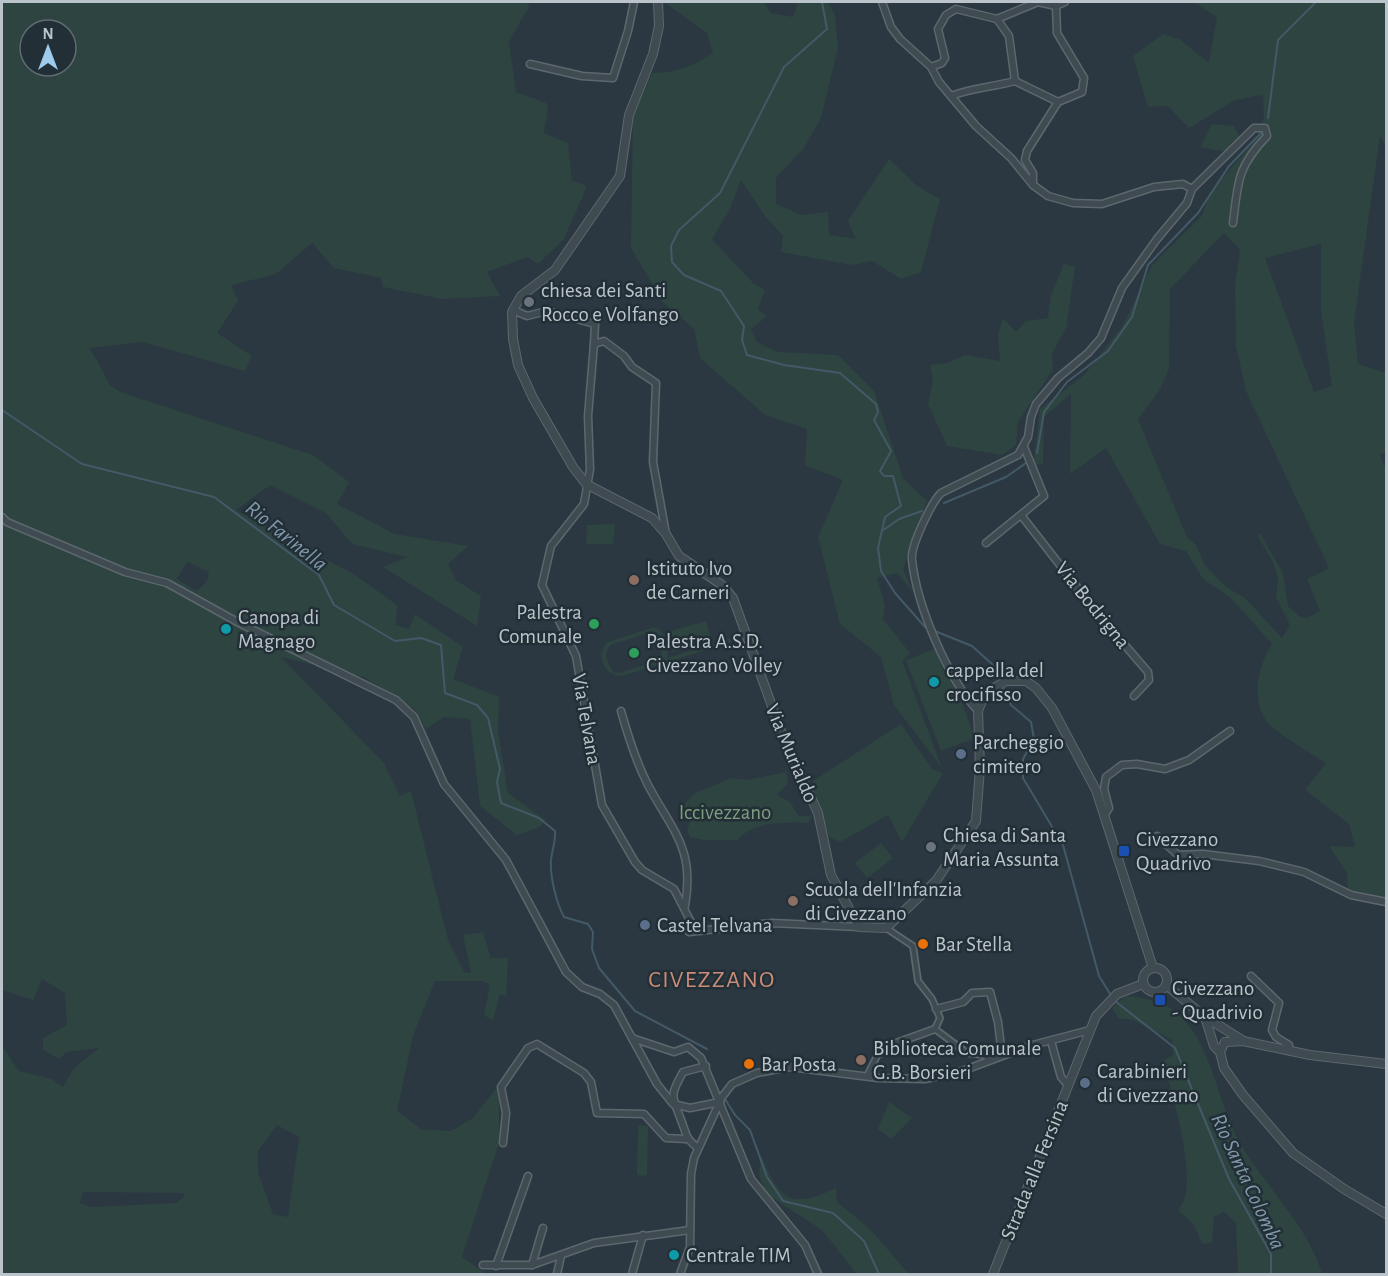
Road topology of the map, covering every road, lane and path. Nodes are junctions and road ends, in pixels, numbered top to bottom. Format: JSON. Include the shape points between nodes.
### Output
{"nodes":[{"id":1,"x":634,"y":2,"type":"edge"},
{"id":2,"x":658,"y":2,"type":"edge"},
{"id":3,"x":882,"y":2,"type":"edge"},
{"id":4,"x":1065,"y":2,"type":"edge"},
{"id":5,"x":1056,"y":6,"type":"junction"},
{"id":6,"x":997,"y":19,"type":"junction"},
{"id":7,"x":530,"y":64,"type":"dead end"},
{"id":8,"x":931,"y":67,"type":"junction"},
{"id":9,"x":1015,"y":81,"type":"junction"},
{"id":10,"x":951,"y":96,"type":"junction"},
{"id":11,"x":1058,"y":102,"type":"junction"},
{"id":12,"x":1033,"y":185,"type":"junction"},
{"id":13,"x":1192,"y":189,"type":"junction"},
{"id":14,"x":1233,"y":223,"type":"dead end"},
{"id":15,"x":513,"y":310,"type":"junction"},
{"id":16,"x":594,"y":344,"type":"junction"},
{"id":17,"x":1024,"y":447,"type":"junction"},
{"id":18,"x":586,"y":484,"type":"junction"},
{"id":19,"x":1021,"y":515,"type":"junction"},
{"id":20,"x":2,"y":517,"type":"edge"},
{"id":21,"x":666,"y":534,"type":"junction"},
{"id":22,"x":986,"y":543,"type":"dead end"},
{"id":23,"x":1134,"y":696,"type":"dead end"},
{"id":24,"x":621,"y":711,"type":"dead end"},
{"id":25,"x":978,"y":711,"type":"junction"},
{"id":26,"x":1230,"y":731,"type":"dead end"},
{"id":27,"x":1106,"y":814,"type":"junction"},
{"id":28,"x":1156,"y":836,"type":"dead end"},
{"id":29,"x":1386,"y":902,"type":"edge"},
{"id":30,"x":685,"y":906,"type":"junction"},
{"id":31,"x":858,"y":927,"type":"junction"},
{"id":32,"x":886,"y":928,"type":"junction"},
{"id":33,"x":1153,"y":968,"type":"junction"},
{"id":34,"x":1251,"y":976,"type":"dead end"},
{"id":35,"x":1139,"y":985,"type":"junction"},
{"id":36,"x":1166,"y":985,"type":"junction"},
{"id":37,"x":936,"y":1009,"type":"junction"},
{"id":38,"x":1204,"y":1016,"type":"junction"},
{"id":39,"x":1216,"y":1024,"type":"junction"},
{"id":40,"x":936,"y":1029,"type":"junction"},
{"id":41,"x":1090,"y":1030,"type":"junction"},
{"id":42,"x":1211,"y":1032,"type":"junction"},
{"id":43,"x":632,"y":1038,"type":"junction"},
{"id":44,"x":1051,"y":1041,"type":"junction"},
{"id":45,"x":1243,"y":1041,"type":"junction"},
{"id":46,"x":1225,"y":1042,"type":"junction"},
{"id":47,"x":888,"y":1046,"type":"joint"},
{"id":48,"x":1289,"y":1051,"type":"junction"},
{"id":49,"x":1220,"y":1052,"type":"junction"},
{"id":50,"x":1002,"y":1055,"type":"junction"},
{"id":51,"x":989,"y":1060,"type":"junction"},
{"id":52,"x":1386,"y":1064,"type":"edge"},
{"id":53,"x":706,"y":1066,"type":"junction"},
{"id":54,"x":867,"y":1076,"type":"junction"},
{"id":55,"x":1068,"y":1085,"type":"junction"},
{"id":56,"x":720,"y":1102,"type":"junction"},
{"id":57,"x":673,"y":1104,"type":"junction"},
{"id":58,"x":686,"y":1139,"type":"junction"},
{"id":59,"x":503,"y":1143,"type":"dead end"},
{"id":60,"x":698,"y":1148,"type":"junction"},
{"id":61,"x":528,"y":1176,"type":"dead end"},
{"id":62,"x":1386,"y":1214,"type":"edge"},
{"id":63,"x":543,"y":1228,"type":"dead end"},
{"id":64,"x":690,"y":1230,"type":"junction"},
{"id":65,"x":643,"y":1235,"type":"junction"},
{"id":66,"x":561,"y":1256,"type":"junction"},
{"id":67,"x":483,"y":1265,"type":"dead end"},
{"id":68,"x":529,"y":1265,"type":"junction"},
{"id":69,"x":496,"y":1266,"type":"junction"},
{"id":70,"x":525,"y":1275,"type":"edge"},
{"id":71,"x":557,"y":1275,"type":"edge"},
{"id":72,"x":632,"y":1275,"type":"edge"},
{"id":73,"x":680,"y":1275,"type":"edge"},
{"id":74,"x":818,"y":1275,"type":"edge"},
{"id":75,"x":993,"y":1275,"type":"edge"}],
"edges":[{"from":1,"to":7,"type":"street","via":[[613,78],[582,76]]},
{"from":2,"to":15,"type":"street","via":[[653,54],[629,115],[620,177],[555,270],[521,296]]},
{"from":3,"to":8,"type":"street","via":[[891,27]]},
{"from":4,"to":5,"type":"street"},
{"from":5,"to":6,"type":"street","via":[[1038,2]]},
{"from":5,"to":11,"type":"street","via":[[1057,33],[1084,78],[1082,92]]},
{"from":6,"to":8,"type":"street","via":[[957,9],[946,15],[938,29],[945,58]]},
{"from":6,"to":9,"type":"street","via":[[1009,36]]},
{"from":8,"to":10,"type":"street"},
{"from":9,"to":10,"type":"street"},
{"from":9,"to":11,"type":"street"},
{"from":10,"to":12,"type":"street"},
{"from":11,"to":12,"type":"street","via":[[1025,157],[1035,178]]},
{"from":12,"to":13,"type":"street","via":[[1048,196],[1073,203],[1102,204],[1154,187],[1183,184]]},
{"from":13,"to":14,"type":"street","via":[[1254,128],[1265,128],[1268,136],[1249,155],[1240,175]]},
{"from":13,"to":17,"type":"street","via":[[1187,202],[1122,288],[1101,338],[1036,404]]},
{"from":15,"to":16,"type":"street","via":[[527,316],[547,311],[595,324]]},
{"from":15,"to":18,"type":"street","via":[[513,339],[519,365],[545,420]]},
{"from":16,"to":18,"type":"street","name":"Via Telvana","via":[[588,416],[590,469]]},
{"from":16,"to":21,"type":"street","name":"Via Murialdo","via":[[604,341],[656,383],[653,462]]},
{"from":17,"to":19,"type":"street","via":[[1044,496]]},
{"from":17,"to":25,"type":"street","via":[[1008,463],[941,493],[914,543],[911,558],[934,638],[966,699]]},
{"from":18,"to":21,"type":"street","name":"Via Murialdo","via":[[652,518]]},
{"from":18,"to":30,"type":"street","name":"Via Telvana","via":[[584,504],[551,546],[542,585],[576,656],[602,806],[642,870],[674,890]]},
{"from":19,"to":22,"type":"street"},
{"from":19,"to":23,"type":"street","name":"Via Bodrigna","via":[[1148,672],[1149,680]]},
{"from":20,"to":43,"type":"street","via":[[76,553],[125,572],[167,582],[241,624],[396,700],[414,717],[444,784],[506,860],[566,972],[582,987],[614,1005]]},
{"from":21,"to":31,"type":"street","name":"Via Murialdo","via":[[679,556],[722,585],[733,598],[782,734],[818,813],[831,875]]},
{"from":24,"to":30,"type":"street","name":"Via Telvana","via":[[647,783],[681,840],[688,874]]},
{"from":25,"to":27,"type":"street","via":[[989,690],[1004,682],[1026,681],[1044,697]]},
{"from":25,"to":32,"type":"street","via":[[976,821],[936,880]]},
{"from":26,"to":27,"type":"street","via":[[1189,760],[1165,769],[1122,765],[1106,777]]},
{"from":27,"to":33,"type":"street"},
{"from":28,"to":29,"type":"street","via":[[1178,855],[1259,861],[1304,872],[1351,895]]},
{"from":30,"to":31,"type":"street","name":"Via Telvana","via":[[692,924],[689,932],[772,923]]},
{"from":31,"to":32,"type":"street","name":"Via Telvana"},
{"from":32,"to":37,"type":"street","via":[[912,946],[918,981]]},
{"from":33,"to":35,"type":"street","via":[[1144,973]]},
{"from":33,"to":36,"type":"street","via":[[1165,973]]},
{"from":34,"to":48,"type":"street","via":[[1279,1003],[1272,1030]]},
{"from":35,"to":36,"type":"street","via":[[1157,992]]},
{"from":35,"to":41,"type":"street","name":"Strada alla Fersina","via":[[1108,1001]]},
{"from":36,"to":38,"type":"street"},
{"from":37,"to":40,"type":"street","via":[[940,1018]]},
{"from":37,"to":50,"type":"street","via":[[963,1002],[972,993],[990,992]]},
{"from":38,"to":39,"type":"street"},
{"from":38,"to":42,"type":"street"},
{"from":39,"to":45,"type":"street"},
{"from":39,"to":46,"type":"street"},
{"from":40,"to":47,"type":"street"},
{"from":40,"to":51,"type":"street","via":[[967,1053],[984,1055]]},
{"from":41,"to":44,"type":"street"},
{"from":41,"to":55,"type":"street","name":"Strada alla Fersina"},
{"from":42,"to":46,"type":"street"},
{"from":42,"to":49,"type":"street","via":[[1214,1046]]},
{"from":43,"to":53,"type":"street","via":[[674,1052],[688,1047]]},
{"from":43,"to":57,"type":"street","via":[[657,1084]]},
{"from":44,"to":50,"type":"street"},
{"from":44,"to":55,"type":"street","via":[[1061,1077]]},
{"from":45,"to":46,"type":"street"},
{"from":45,"to":48,"type":"street"},
{"from":46,"to":49,"type":"street"},
{"from":47,"to":54,"type":"street","via":[[877,1056]]},
{"from":48,"to":52,"type":"street"},
{"from":49,"to":62,"type":"street","via":[[1224,1068],[1243,1095],[1293,1153]]},
{"from":50,"to":51,"type":"street"},
{"from":51,"to":54,"type":"street","via":[[925,1079]]},
{"from":53,"to":56,"type":"street"},
{"from":53,"to":57,"type":"street","via":[[683,1072],[673,1091]]},
{"from":54,"to":56,"type":"street","via":[[790,1067],[757,1072],[727,1088]]},
{"from":55,"to":75,"type":"street","name":"Strada alla Fersina"},
{"from":56,"to":57,"type":"street","via":[[690,1108]]},
{"from":56,"to":60,"type":"street"},
{"from":56,"to":74,"type":"street","via":[[751,1179],[805,1245]]},
{"from":57,"to":58,"type":"street"},
{"from":58,"to":59,"type":"street","via":[[666,1138],[644,1114],[597,1113],[591,1082],[584,1073],[537,1044],[528,1048],[501,1087],[506,1113]]},
{"from":58,"to":60,"type":"street"},
{"from":60,"to":64,"type":"street","via":[[691,1174]]},
{"from":61,"to":69,"type":"street"},
{"from":63,"to":68,"type":"street"},
{"from":64,"to":65,"type":"street"},
{"from":64,"to":73,"type":"street","via":[[690,1247]]},
{"from":65,"to":66,"type":"street","via":[[594,1242]]},
{"from":65,"to":72,"type":"street"},
{"from":66,"to":68,"type":"street"},
{"from":66,"to":71,"type":"street"},
{"from":67,"to":69,"type":"street"},
{"from":68,"to":69,"type":"street"},
{"from":68,"to":70,"type":"street"}]}
